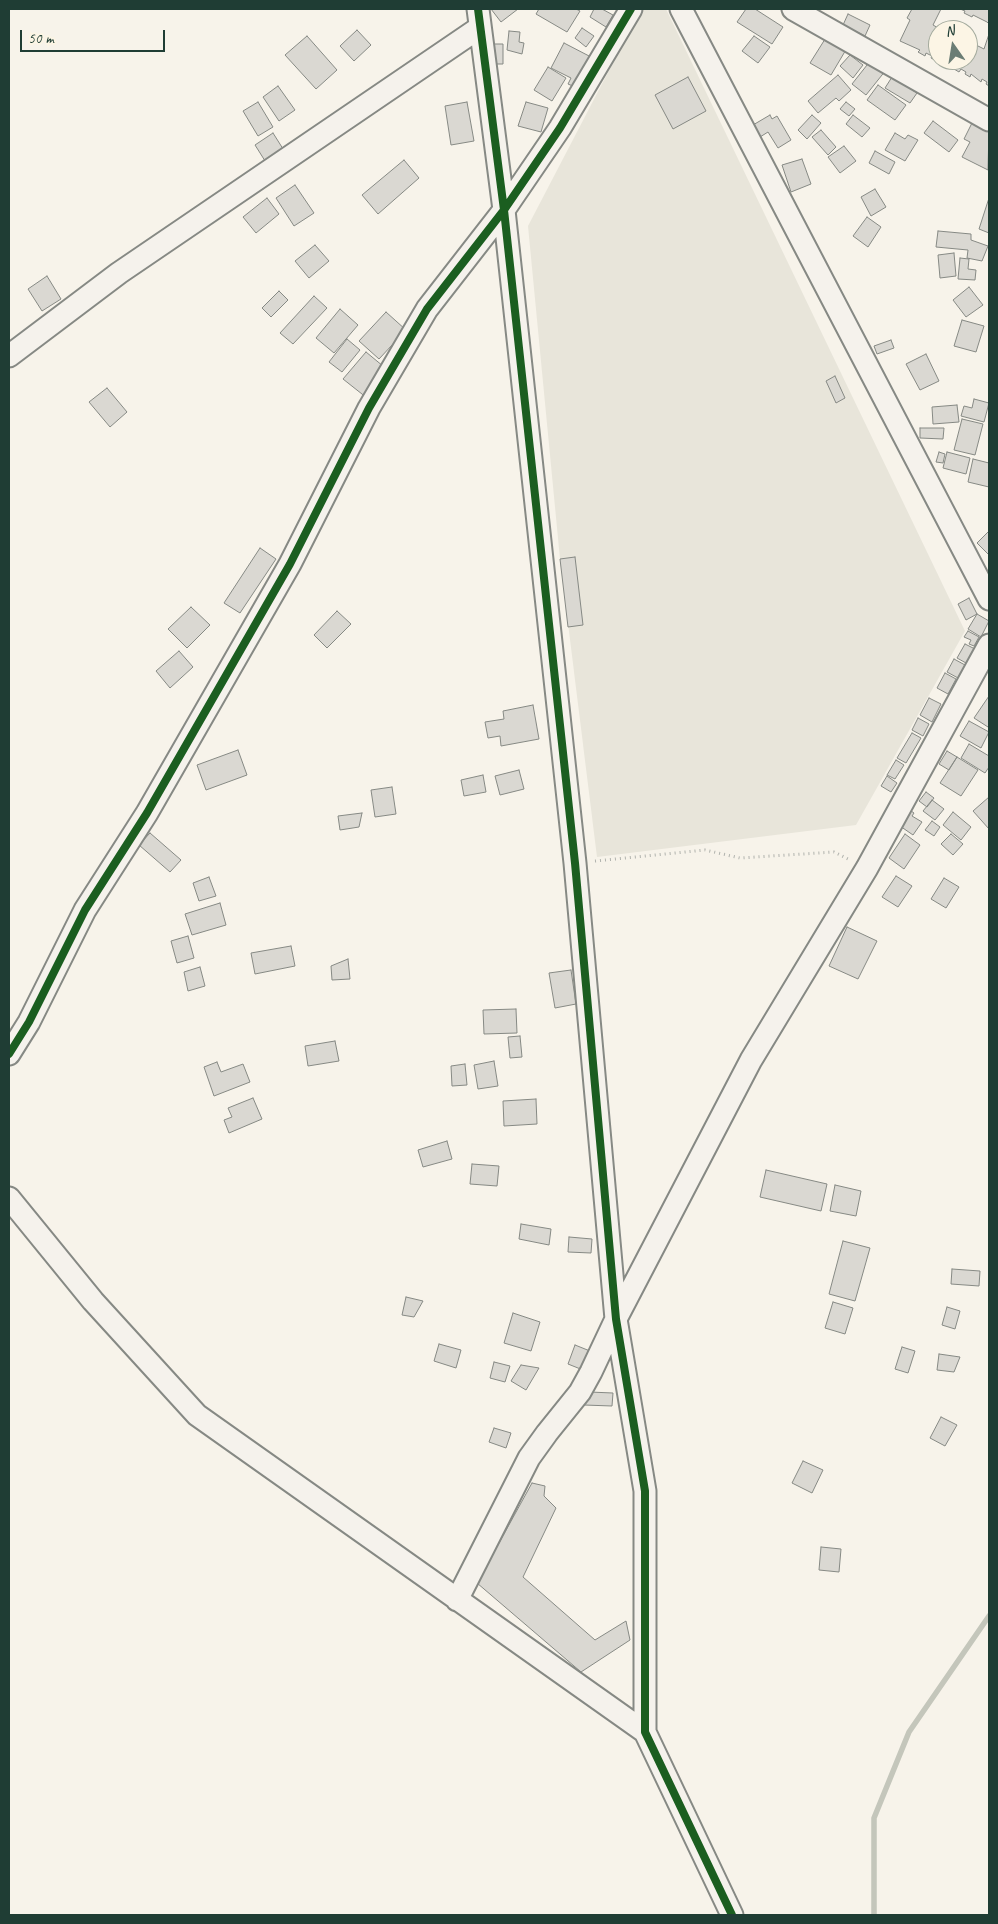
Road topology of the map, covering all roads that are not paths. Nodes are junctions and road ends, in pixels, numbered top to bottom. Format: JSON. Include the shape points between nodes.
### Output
{"nodes":[{"id":1,"x":631,"y":9,"type":"edge"},
{"id":2,"x":681,"y":9,"type":"edge"},
{"id":3,"x":793,"y":9,"type":"edge"},
{"id":4,"x":478,"y":18,"type":"edge"},
{"id":5,"x":989,"y":120,"type":"edge"},
{"id":6,"x":504,"y":210,"type":"junction"},
{"id":7,"x":9,"y":356,"type":"edge"},
{"id":8,"x":989,"y":599,"type":"edge"},
{"id":9,"x":989,"y":646,"type":"edge"},
{"id":10,"x":9,"y":1054,"type":"edge"},
{"id":11,"x":9,"y":1198,"type":"edge"},
{"id":12,"x":616,"y":1319,"type":"junction"},
{"id":13,"x":457,"y":1600,"type":"junction"},
{"id":14,"x":645,"y":1732,"type":"junction"},
{"id":15,"x":732,"y":1915,"type":"edge"}],
"edges":[{"from":1,"to":6,"type":"street","via":[[560,128]]},
{"from":2,"to":8,"type":"street"},
{"from":3,"to":5,"type":"street"},
{"from":4,"to":6,"type":"street"},
{"from":4,"to":7,"type":"street","via":[[119,273]]},
{"from":6,"to":10,"type":"street","via":[[427,309],[374,399],[285,573],[152,805],[85,910],[29,1022]]},
{"from":6,"to":12,"type":"street","via":[[575,862]]},
{"from":9,"to":12,"type":"street","via":[[867,868],[751,1060]]},
{"from":11,"to":13,"type":"street","via":[[93,1301],[197,1415]]},
{"from":12,"to":13,"type":"street","via":[[580,1392],[529,1458]]},
{"from":12,"to":14,"type":"street","via":[[644,1492]]},
{"from":13,"to":14,"type":"street"},
{"from":14,"to":15,"type":"street"}]}
